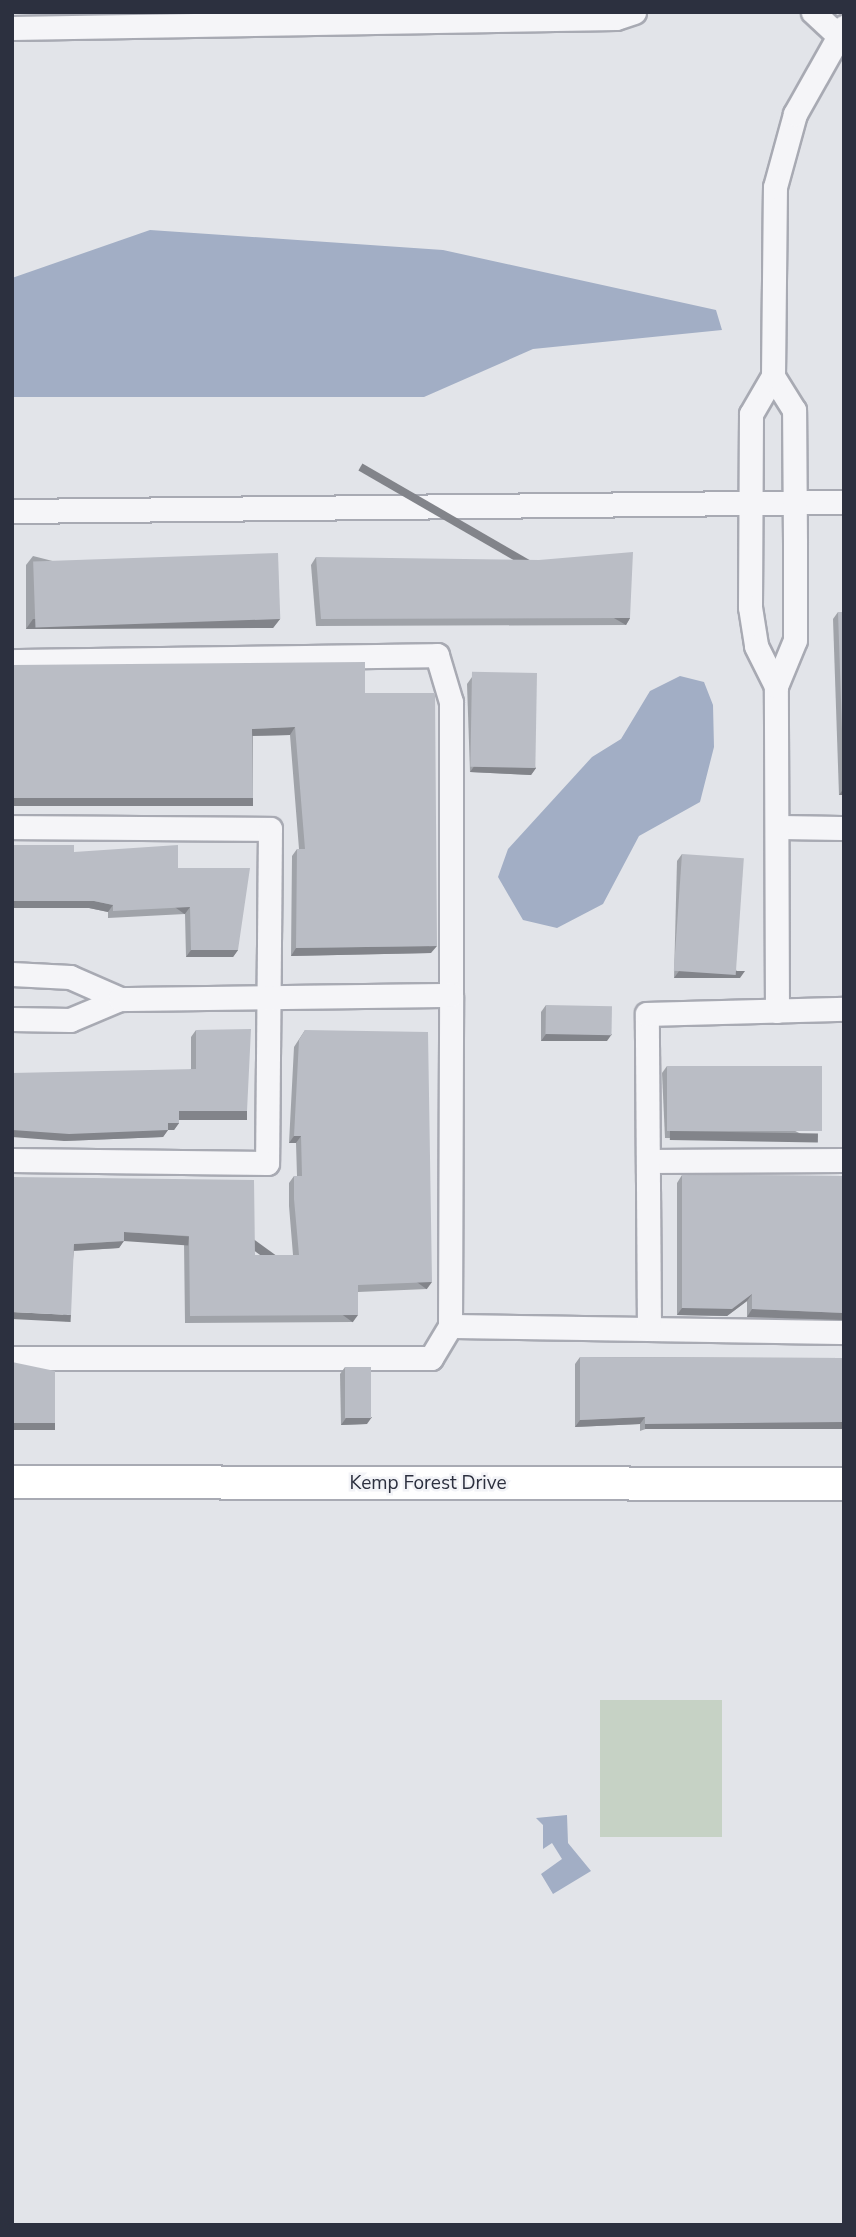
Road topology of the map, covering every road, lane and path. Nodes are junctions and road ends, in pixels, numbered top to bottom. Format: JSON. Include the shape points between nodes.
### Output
{"nodes":[{"id":1,"x":634,"y":12,"type":"edge"},
{"id":2,"x":813,"y":12,"type":"edge"},
{"id":3,"x":221,"y":19,"type":"edge"},
{"id":4,"x":23,"y":23,"type":"edge"},
{"id":5,"x":841,"y":31,"type":"edge"},
{"id":6,"x":773,"y":376,"type":"junction"},
{"id":7,"x":793,"y":502,"type":"junction"},
{"id":8,"x":844,"y":502,"type":"edge"},
{"id":9,"x":750,"y":503,"type":"junction"},
{"id":10,"x":12,"y":511,"type":"edge"},
{"id":11,"x":12,"y":661,"type":"edge"},
{"id":12,"x":776,"y":686,"type":"junction"},
{"id":13,"x":12,"y":827,"type":"edge"},
{"id":14,"x":778,"y":827,"type":"junction"},
{"id":15,"x":844,"y":828,"type":"edge"},
{"id":16,"x":12,"y":974,"type":"edge"},
{"id":17,"x":451,"y":995,"type":"junction"},
{"id":18,"x":268,"y":998,"type":"junction"},
{"id":19,"x":120,"y":999,"type":"junction"},
{"id":20,"x":777,"y":1010,"type":"junction"},
{"id":21,"x":844,"y":1010,"type":"edge"},
{"id":22,"x":12,"y":1019,"type":"edge"},
{"id":23,"x":12,"y":1160,"type":"edge"},
{"id":24,"x":844,"y":1160,"type":"edge"},
{"id":25,"x":648,"y":1161,"type":"junction"},
{"id":26,"x":450,"y":1326,"type":"junction"},
{"id":27,"x":649,"y":1329,"type":"junction"},
{"id":28,"x":844,"y":1332,"type":"edge"},
{"id":29,"x":12,"y":1358,"type":"edge"},
{"id":30,"x":12,"y":1482,"type":"edge"},
{"id":31,"x":844,"y":1484,"type":"edge"}],
"edges":[{"from":1,"to":3,"type":"street","via":[[616,18]]},
{"from":2,"to":5,"type":"street"},
{"from":3,"to":4,"type":"street"},
{"from":5,"to":6,"type":"street","via":[[795,114],[775,187]]},
{"from":6,"to":7,"type":"street","via":[[794,410]]},
{"from":6,"to":9,"type":"street","via":[[751,414]]},
{"from":7,"to":8,"type":"street"},
{"from":7,"to":9,"type":"street"},
{"from":7,"to":12,"type":"street","via":[[795,640]]},
{"from":9,"to":10,"type":"street"},
{"from":9,"to":12,"type":"street","via":[[750,607],[756,646]]},
{"from":11,"to":17,"type":"street","via":[[437,655],[451,702]]},
{"from":12,"to":14,"type":"street"},
{"from":13,"to":18,"type":"street","via":[[270,829]]},
{"from":14,"to":15,"type":"street"},
{"from":14,"to":20,"type":"street"},
{"from":16,"to":19,"type":"street","via":[[70,977]]},
{"from":17,"to":18,"type":"street"},
{"from":17,"to":26,"type":"street"},
{"from":18,"to":19,"type":"street"},
{"from":18,"to":23,"type":"street","via":[[267,1163]]},
{"from":19,"to":22,"type":"street","via":[[70,1020]]},
{"from":20,"to":21,"type":"street"},
{"from":20,"to":25,"type":"street","via":[[647,1014]]},
{"from":24,"to":25,"type":"street"},
{"from":25,"to":27,"type":"street"},
{"from":26,"to":27,"type":"street"},
{"from":26,"to":29,"type":"street","via":[[431,1358]]},
{"from":27,"to":28,"type":"street"},
{"from":30,"to":31,"type":"street","name":"Kemp Forest Drive"}]}
